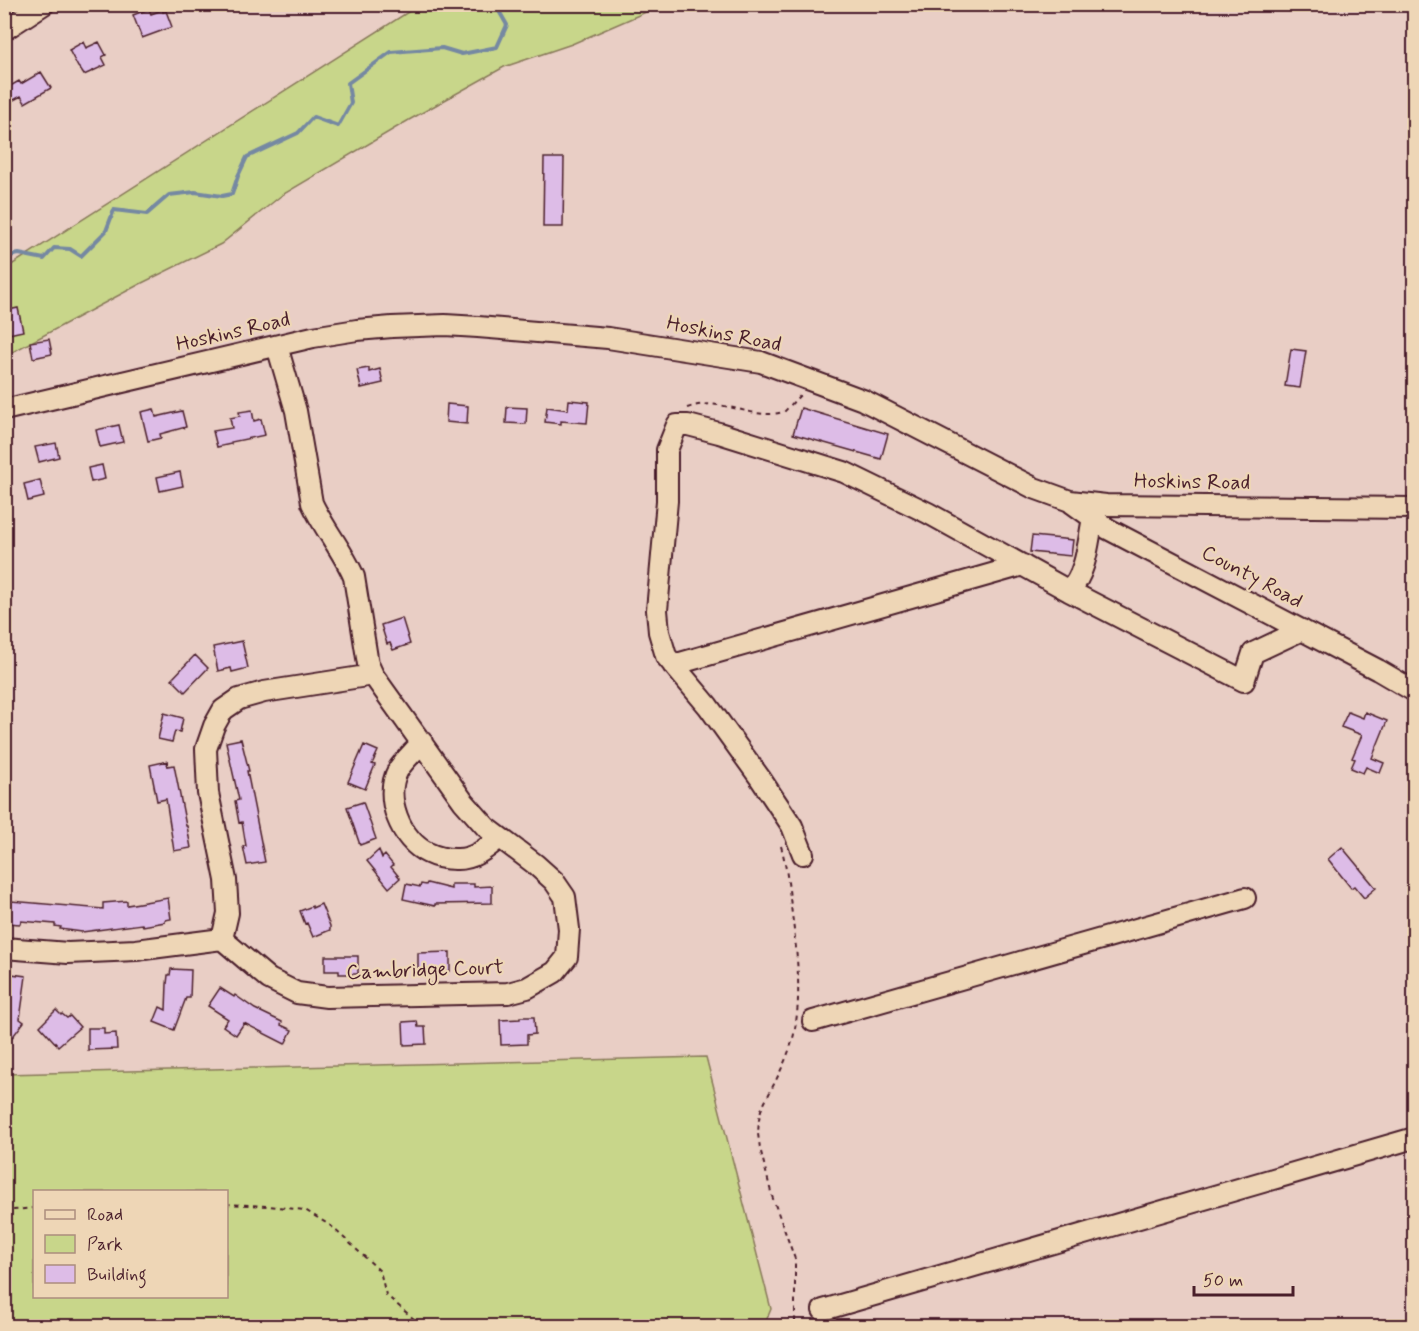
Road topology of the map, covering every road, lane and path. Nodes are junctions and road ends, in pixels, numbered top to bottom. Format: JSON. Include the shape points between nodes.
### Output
{"nodes":[{"id":1,"x":44,"y":4,"type":"edge"},
{"id":2,"x":4,"y":30,"type":"edge"},
{"id":3,"x":277,"y":346,"type":"junction"},
{"id":4,"x":813,"y":381,"type":"junction"},
{"id":5,"x":4,"y":410,"type":"edge"},
{"id":6,"x":680,"y":411,"type":"dead end"},
{"id":7,"x":1070,"y":501,"type":"junction"},
{"id":8,"x":1414,"y":508,"type":"edge"},
{"id":9,"x":1093,"y":518,"type":"junction"},
{"id":10,"x":1023,"y":565,"type":"junction"},
{"id":11,"x":1069,"y":591,"type":"junction"},
{"id":12,"x":1302,"y":630,"type":"junction"},
{"id":13,"x":674,"y":665,"type":"junction"},
{"id":14,"x":373,"y":675,"type":"junction"},
{"id":15,"x":1414,"y":692,"type":"edge"},
{"id":16,"x":422,"y":742,"type":"junction"},
{"id":17,"x":499,"y":838,"type":"junction"},
{"id":18,"x":781,"y":846,"type":"dead end"},
{"id":19,"x":803,"y":854,"type":"dead end"},
{"id":20,"x":1245,"y":898,"type":"dead end"},
{"id":21,"x":222,"y":939,"type":"junction"},
{"id":22,"x":4,"y":948,"type":"edge"},
{"id":23,"x":813,"y":1021,"type":"dead end"},
{"id":24,"x":1414,"y":1138,"type":"edge"},
{"id":25,"x":228,"y":1204,"type":"edge"},
{"id":26,"x":33,"y":1208,"type":"edge"},
{"id":27,"x":4,"y":1211,"type":"edge"},
{"id":28,"x":823,"y":1310,"type":"dead end"},
{"id":29,"x":422,"y":1326,"type":"edge"},
{"id":30,"x":795,"y":1326,"type":"edge"}],
"edges":[{"from":1,"to":2,"type":"street"},
{"from":3,"to":4,"type":"street","name":"Hoskins Road","via":[[357,330],[478,327],[608,338],[696,351],[761,362]]},
{"from":3,"to":5,"type":"street","name":"Hoskins Road"},
{"from":3,"to":14,"type":"street","name":"Cambridge Court","via":[[296,411],[312,503],[354,577]]},
{"from":4,"to":6,"type":"path","via":[[784,412],[768,414],[727,405],[697,405]]},
{"from":4,"to":7,"type":"street","name":"Hoskins Road","via":[[863,400],[1034,488]]},
{"from":7,"to":8,"type":"street","name":"Hoskins Road","via":[[1106,505]]},
{"from":7,"to":9,"type":"street","name":"County Road"},
{"from":9,"to":11,"type":"street","via":[[1084,561],[1076,584]]},
{"from":9,"to":12,"type":"street","name":"County Road"},
{"from":10,"to":11,"type":"street"},
{"from":10,"to":13,"type":"street"},
{"from":10,"to":13,"type":"street","via":[[844,472],[719,433],[677,425],[667,450],[657,610],[666,656]]},
{"from":11,"to":12,"type":"street","via":[[1244,681],[1253,653]]},
{"from":12,"to":15,"type":"street","name":"County Road"},
{"from":13,"to":19,"type":"street","via":[[786,816]]},
{"from":14,"to":16,"type":"street","name":"Cambridge Court"},
{"from":14,"to":21,"type":"street","via":[[264,692],[239,699],[218,718],[206,750],[208,793],[226,880],[228,913]]},
{"from":16,"to":17,"type":"street","name":"Cambridge Court","via":[[463,801]]},
{"from":16,"to":17,"type":"street","via":[[398,771],[393,789],[397,818],[406,833],[427,853],[456,860],[480,854]]},
{"from":17,"to":21,"type":"street","name":"Cambridge Court","via":[[535,864],[566,897],[567,957],[555,972],[527,988],[508,993],[327,997],[297,993],[268,979]]},
{"from":18,"to":30,"type":"path","via":[[797,949],[799,997],[794,1034],[761,1110],[758,1134],[772,1196],[795,1259]]},
{"from":20,"to":23,"type":"street"},
{"from":21,"to":22,"type":"street","via":[[136,950],[68,953]]},
{"from":24,"to":28,"type":"street"},
{"from":25,"to":29,"type":"path","via":[[305,1210],[322,1220],[380,1271],[386,1294]]},
{"from":26,"to":27,"type":"path"}]}
